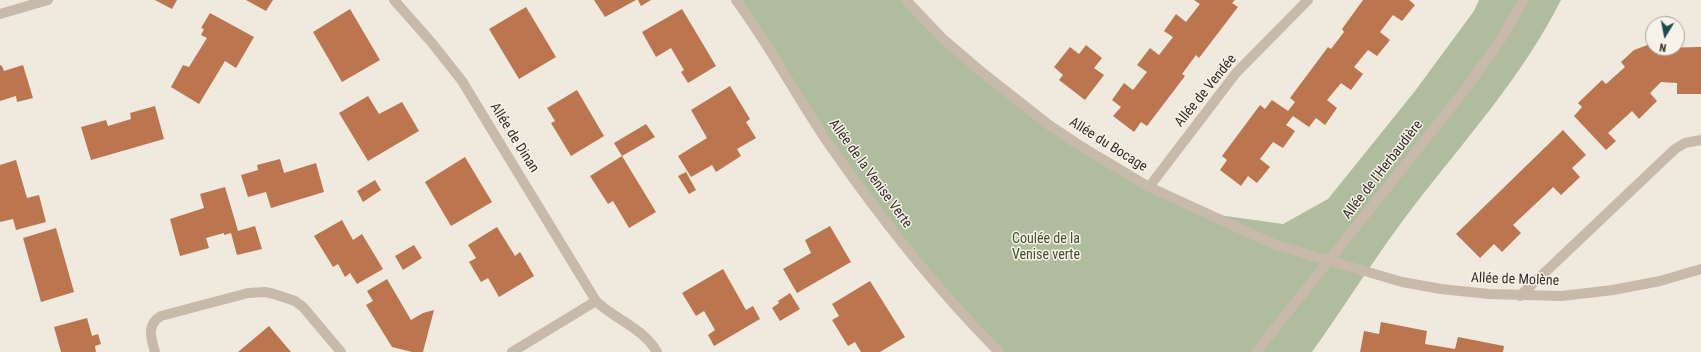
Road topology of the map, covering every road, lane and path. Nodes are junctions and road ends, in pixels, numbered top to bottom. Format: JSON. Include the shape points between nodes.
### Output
{"nodes":[{"id":1,"x":48,"y":0,"type":"edge"},
{"id":2,"x":394,"y":0,"type":"edge"},
{"id":3,"x":736,"y":0,"type":"edge"},
{"id":4,"x":906,"y":0,"type":"edge"},
{"id":5,"x":1308,"y":0,"type":"edge"},
{"id":6,"x":1524,"y":0,"type":"edge"},
{"id":7,"x":0,"y":14,"type":"edge"},
{"id":8,"x":1701,"y":140,"type":"edge"},
{"id":9,"x":1149,"y":187,"type":"junction"},
{"id":10,"x":1329,"y":260,"type":"junction"},
{"id":11,"x":1701,"y":269,"type":"edge"},
{"id":12,"x":1520,"y":296,"type":"junction"},
{"id":13,"x":596,"y":301,"type":"junction"},
{"id":14,"x":155,"y":352,"type":"edge"},
{"id":15,"x":341,"y":352,"type":"edge"},
{"id":16,"x":512,"y":352,"type":"edge"},
{"id":17,"x":657,"y":352,"type":"edge"},
{"id":18,"x":999,"y":352,"type":"edge"},
{"id":19,"x":1256,"y":352,"type":"edge"}],
"edges":[{"from":1,"to":7,"type":"street"},
{"from":2,"to":13,"type":"street","name":"Allée de Dinan","via":[[462,81]]},
{"from":3,"to":18,"type":"street","name":"Allée de la Venise Verte","via":[[752,20],[829,144],[891,228],[915,259]]},
{"from":4,"to":9,"type":"street","name":"Allée du Bocage","via":[[942,38],[1014,98],[1079,145]]},
{"from":5,"to":9,"type":"street","name":"Allée de Vendée","via":[[1236,73]]},
{"from":6,"to":10,"type":"street","name":"Allée de l'Herbaudière","via":[[1487,60]]},
{"from":8,"to":12,"type":"street","via":[[1686,143],[1675,149]]},
{"from":9,"to":10,"type":"street","name":"Allée du Bocage","via":[[1276,245]]},
{"from":10,"to":12,"type":"street","name":"Allée de Molène","via":[[1402,282],[1448,290]]},
{"from":10,"to":19,"type":"street","name":"Allée de l'Herbaudière"},
{"from":11,"to":12,"type":"street","name":"Allée de Molène","via":[[1660,281],[1613,290],[1562,296]]},
{"from":13,"to":16,"type":"street"},
{"from":13,"to":17,"type":"street","name":"Allée de Dinan","via":[[607,312],[640,331]]},
{"from":14,"to":15,"type":"street","via":[[150,329],[161,316],[248,293],[265,292],[284,296],[303,307]]}]}
